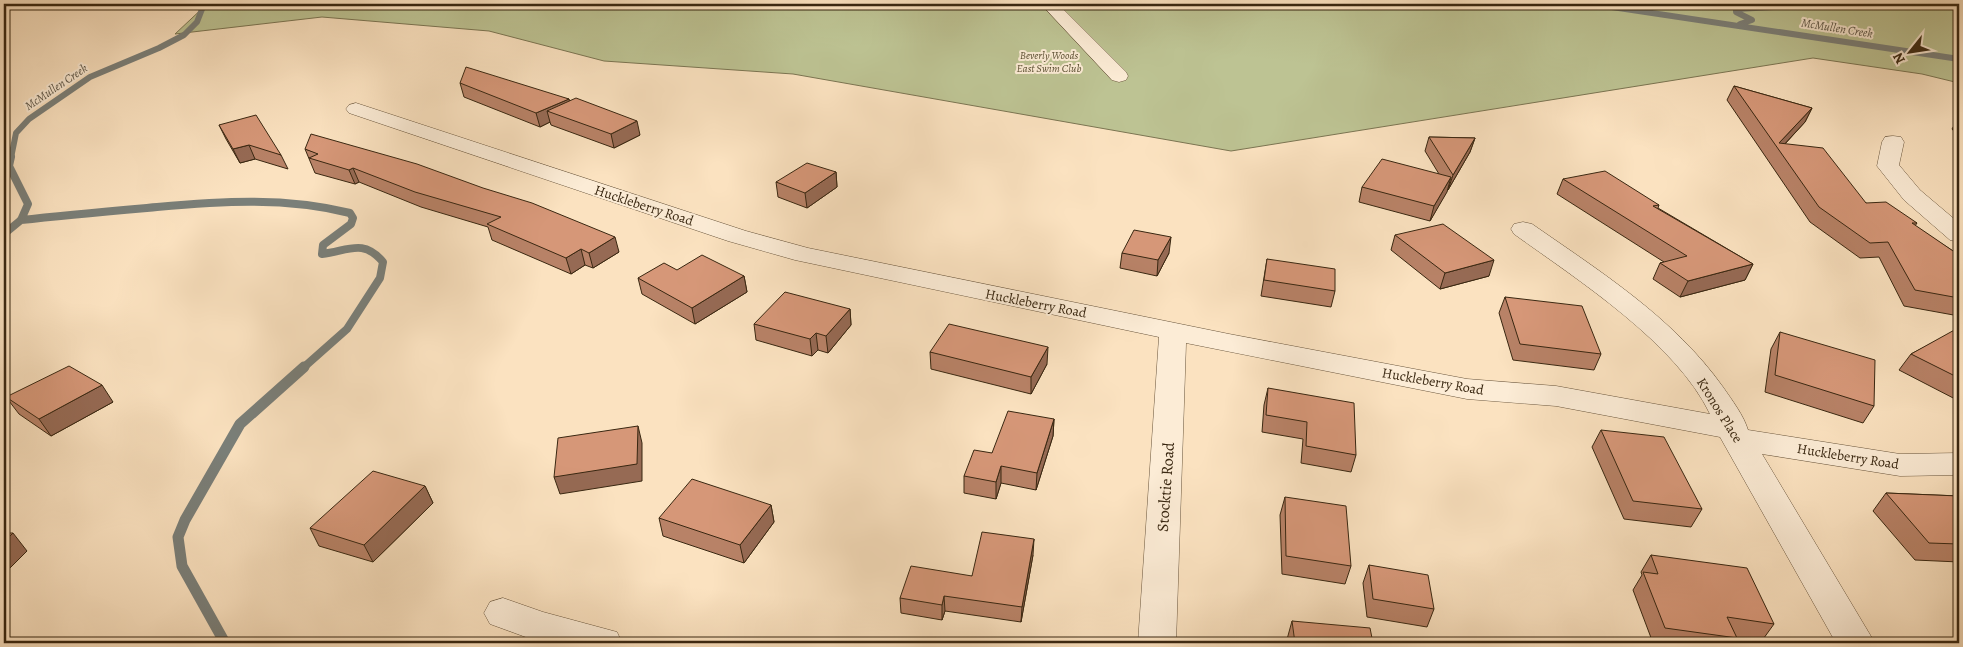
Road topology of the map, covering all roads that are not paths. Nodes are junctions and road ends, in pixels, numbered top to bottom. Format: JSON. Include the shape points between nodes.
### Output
{"nodes":[{"id":1,"x":1049,"y":4,"type":"edge"},
{"id":2,"x":1119,"y":76,"type":"dead end"},
{"id":3,"x":356,"y":109,"type":"dead end"},
{"id":4,"x":1893,"y":142,"type":"dead end"},
{"id":5,"x":1524,"y":229,"type":"dead end"},
{"id":6,"x":1959,"y":235,"type":"edge"},
{"id":7,"x":1173,"y":331,"type":"junction"},
{"id":8,"x":1735,"y":434,"type":"junction"},
{"id":9,"x":1959,"y":464,"type":"edge"},
{"id":10,"x":502,"y":613,"type":"dead end"},
{"id":11,"x":603,"y":643,"type":"edge"},
{"id":12,"x":1156,"y":643,"type":"edge"},
{"id":13,"x":1856,"y":643,"type":"edge"}],
"edges":[{"from":1,"to":2,"type":"street"},
{"from":3,"to":7,"type":"street","name":"Huckleberry Road","via":[[737,236],[804,255]]},
{"from":4,"to":6,"type":"street","via":[[1888,166],[1912,195]]},
{"from":5,"to":8,"type":"street","name":"Kronos Place","via":[[1607,289],[1676,347],[1713,395]]},
{"from":7,"to":8,"type":"street","name":"Huckleberry Road","via":[[1466,389],[1556,396]]},
{"from":7,"to":12,"type":"street","name":"Stocktie Road"},
{"from":8,"to":9,"type":"street","name":"Huckleberry Road","via":[[1900,464]]},
{"from":8,"to":13,"type":"street","name":"Kronos Place"},
{"from":10,"to":11,"type":"street","via":[[540,627]]}]}
